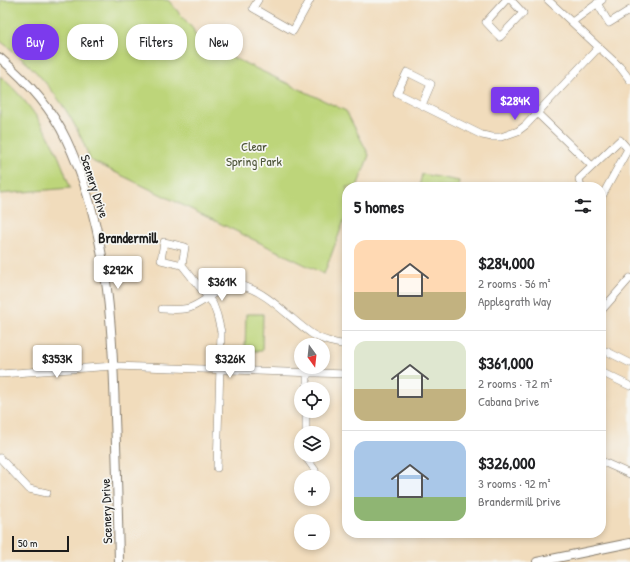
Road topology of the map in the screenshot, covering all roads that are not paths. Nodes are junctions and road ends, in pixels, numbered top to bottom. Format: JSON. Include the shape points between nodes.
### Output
{"nodes":[{"id":1,"x":258,"y":0,"type":"edge"},
{"id":2,"x":310,"y":0,"type":"edge"},
{"id":3,"x":506,"y":0,"type":"edge"},
{"id":4,"x":511,"y":0,"type":"edge"},
{"id":5,"x":548,"y":0,"type":"edge"},
{"id":6,"x":600,"y":2,"type":"edge"},
{"id":7,"x":630,"y":10,"type":"edge"},
{"id":8,"x":572,"y":22,"type":"junction"},
{"id":9,"x":599,"y":47,"type":"junction"},
{"id":10,"x":0,"y":58,"type":"edge"},
{"id":11,"x":630,"y":80,"type":"edge"},
{"id":12,"x":422,"y":105,"type":"junction"},
{"id":13,"x":537,"y":113,"type":"junction"},
{"id":14,"x":592,"y":166,"type":"junction"},
{"id":15,"x":579,"y":182,"type":"edge"},
{"id":16,"x":606,"y":189,"type":"edge"},
{"id":17,"x":182,"y":265,"type":"dead end"},
{"id":18,"x":630,"y":278,"type":"edge"},
{"id":19,"x":208,"y":298,"type":"junction"},
{"id":20,"x":606,"y":305,"type":"edge"},
{"id":21,"x":162,"y":309,"type":"dead end"},
{"id":22,"x":342,"y":345,"type":"edge"},
{"id":23,"x":606,"y":351,"type":"edge"},
{"id":24,"x":630,"y":363,"type":"edge"},
{"id":25,"x":114,"y":366,"type":"junction"},
{"id":26,"x":220,"y":369,"type":"junction"},
{"id":27,"x":294,"y":372,"type":"edge"},
{"id":28,"x":330,"y":373,"type":"edge"},
{"id":29,"x":0,"y":374,"type":"edge"},
{"id":30,"x":342,"y":374,"type":"edge"},
{"id":31,"x":606,"y":374,"type":"edge"},
{"id":32,"x":630,"y":386,"type":"edge"},
{"id":33,"x":0,"y":458,"type":"edge"},
{"id":34,"x":310,"y":462,"type":"edge"},
{"id":35,"x":606,"y":463,"type":"edge"},
{"id":36,"x":218,"y":468,"type":"dead end"},
{"id":37,"x":315,"y":470,"type":"dead end"},
{"id":38,"x":630,"y":474,"type":"edge"},
{"id":39,"x":48,"y":493,"type":"dead end"},
{"id":40,"x":630,"y":543,"type":"edge"},
{"id":41,"x":119,"y":562,"type":"edge"},
{"id":42,"x":537,"y":562,"type":"edge"}],
"edges":[{"from":1,"to":2,"type":"street","via":[[253,8],[293,31]]},
{"from":3,"to":4,"type":"street","via":[[486,22],[500,37],[523,13]]},
{"from":5,"to":8,"type":"street"},
{"from":6,"to":7,"type":"street","via":[[609,23]]},
{"from":6,"to":8,"type":"street"},
{"from":8,"to":9,"type":"street"},
{"from":9,"to":11,"type":"street"},
{"from":9,"to":13,"type":"street"},
{"from":10,"to":25,"type":"street","name":"Scenery Drive","via":[[25,79],[49,110],[66,138],[78,167],[100,244],[110,302]]},
{"from":12,"to":12,"type":"street","via":[[398,93],[407,72],[431,84]]},
{"from":12,"to":13,"type":"street","via":[[482,135],[492,137],[518,131]]},
{"from":13,"to":14,"type":"street"},
{"from":14,"to":15,"type":"street"},
{"from":14,"to":16,"type":"street","via":[[620,140],[628,149]]},
{"from":17,"to":19,"type":"street"},
{"from":18,"to":20,"type":"street"},
{"from":19,"to":21,"type":"street","via":[[192,307]]},
{"from":19,"to":22,"type":"street","via":[[228,286],[255,290],[313,335]]},
{"from":19,"to":26,"type":"street","via":[[218,315]]},
{"from":23,"to":24,"type":"street"},
{"from":25,"to":26,"type":"street"},
{"from":25,"to":29,"type":"street"},
{"from":25,"to":41,"type":"street","name":"Scenery Drive"},
{"from":26,"to":27,"type":"street"},
{"from":26,"to":36,"type":"street"},
{"from":28,"to":30,"type":"street"},
{"from":31,"to":32,"type":"street"},
{"from":33,"to":39,"type":"street","via":[[30,489]]},
{"from":34,"to":37,"type":"street"},
{"from":35,"to":38,"type":"street"},
{"from":40,"to":42,"type":"street"}]}
